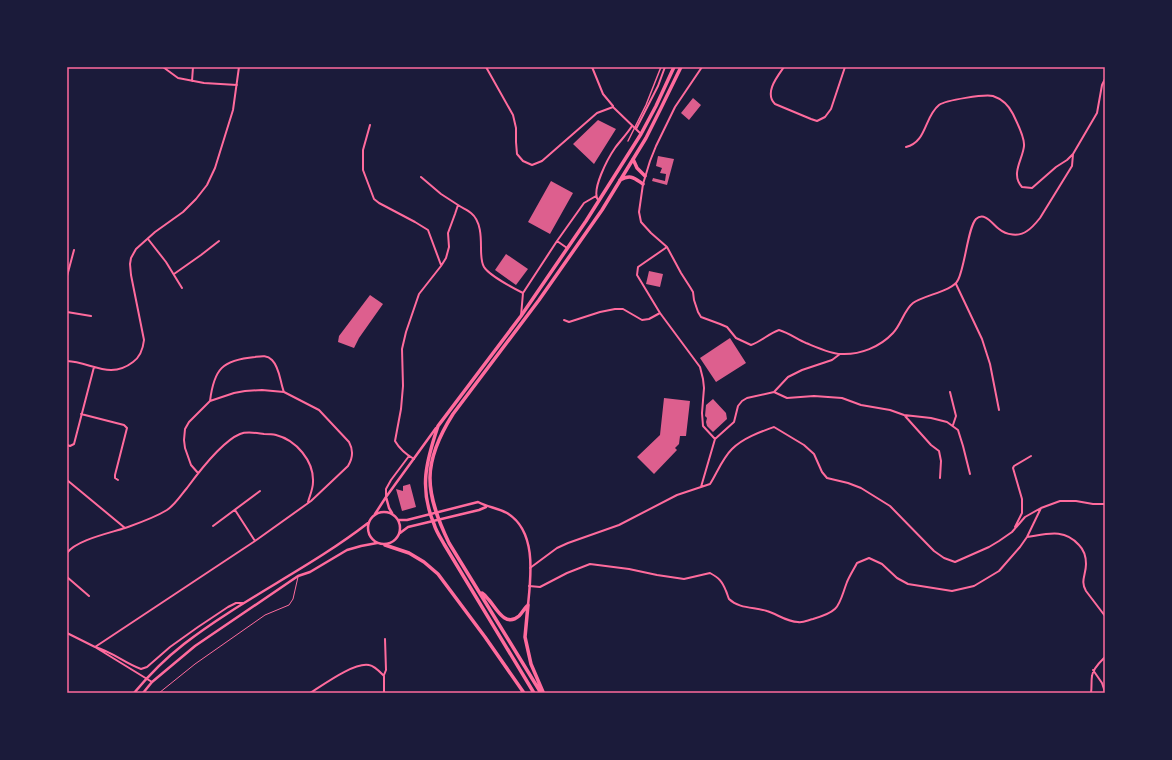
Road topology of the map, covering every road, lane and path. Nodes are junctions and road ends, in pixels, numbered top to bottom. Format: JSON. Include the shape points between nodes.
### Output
{"nodes":[{"id":1,"x":163,"y":67,"type":"edge"},
{"id":2,"x":193,"y":67,"type":"edge"},
{"id":3,"x":239,"y":67,"type":"edge"},
{"id":4,"x":486,"y":67,"type":"edge"},
{"id":5,"x":592,"y":67,"type":"edge"},
{"id":6,"x":661,"y":67,"type":"edge"},
{"id":7,"x":665,"y":67,"type":"edge"},
{"id":8,"x":674,"y":67,"type":"edge"},
{"id":9,"x":681,"y":67,"type":"edge"},
{"id":10,"x":702,"y":67,"type":"edge"},
{"id":11,"x":784,"y":67,"type":"edge"},
{"id":12,"x":845,"y":67,"type":"edge"},
{"id":13,"x":1105,"y":79,"type":"edge"},
{"id":14,"x":192,"y":81,"type":"junction"},
{"id":15,"x":237,"y":85,"type":"junction"},
{"id":16,"x":613,"y":107,"type":"junction"},
{"id":17,"x":370,"y":125,"type":"dead end"},
{"id":18,"x":634,"y":128,"type":"junction"},
{"id":19,"x":641,"y":134,"type":"junction"},
{"id":20,"x":628,"y":142,"type":"dead end"},
{"id":21,"x":906,"y":147,"type":"dead end"},
{"id":22,"x":1073,"y":154,"type":"junction"},
{"id":23,"x":633,"y":159,"type":"junction"},
{"id":24,"x":421,"y":176,"type":"dead end"},
{"id":25,"x":646,"y":176,"type":"junction"},
{"id":26,"x":619,"y":180,"type":"junction"},
{"id":27,"x":643,"y":184,"type":"junction"},
{"id":28,"x":596,"y":196,"type":"junction"},
{"id":29,"x":599,"y":201,"type":"junction"},
{"id":30,"x":458,"y":205,"type":"junction"},
{"id":31,"x":148,"y":239,"type":"junction"},
{"id":32,"x":218,"y":241,"type":"dead end"},
{"id":33,"x":557,"y":241,"type":"junction"},
{"id":34,"x":667,"y":247,"type":"junction"},
{"id":35,"x":568,"y":249,"type":"junction"},
{"id":36,"x":74,"y":250,"type":"dead end"},
{"id":37,"x":441,"y":266,"type":"junction"},
{"id":38,"x":174,"y":274,"type":"junction"},
{"id":39,"x":67,"y":276,"type":"edge"},
{"id":40,"x":956,"y":284,"type":"junction"},
{"id":41,"x":182,"y":288,"type":"dead end"},
{"id":42,"x":523,"y":293,"type":"junction"},
{"id":43,"x":67,"y":312,"type":"edge"},
{"id":44,"x":660,"y":313,"type":"junction"},
{"id":45,"x":91,"y":316,"type":"dead end"},
{"id":46,"x":521,"y":316,"type":"junction"},
{"id":47,"x":564,"y":320,"type":"dead end"},
{"id":48,"x":840,"y":354,"type":"junction"},
{"id":49,"x":67,"y":361,"type":"edge"},
{"id":50,"x":94,"y":367,"type":"junction"},
{"id":51,"x":284,"y":392,"type":"junction"},
{"id":52,"x":774,"y":392,"type":"junction"},
{"id":53,"x":950,"y":392,"type":"dead end"},
{"id":54,"x":210,"y":401,"type":"junction"},
{"id":55,"x":999,"y":410,"type":"dead end"},
{"id":56,"x":81,"y":414,"type":"junction"},
{"id":57,"x":904,"y":415,"type":"junction"},
{"id":58,"x":438,"y":426,"type":"junction"},
{"id":59,"x":953,"y":426,"type":"junction"},
{"id":60,"x":715,"y":440,"type":"junction"},
{"id":61,"x":67,"y":445,"type":"edge"},
{"id":62,"x":409,"y":456,"type":"junction"},
{"id":63,"x":1031,"y":456,"type":"dead end"},
{"id":64,"x":414,"y":459,"type":"junction"},
{"id":65,"x":198,"y":473,"type":"junction"},
{"id":66,"x":970,"y":474,"type":"dead end"},
{"id":67,"x":940,"y":478,"type":"dead end"},
{"id":68,"x":67,"y":480,"type":"edge"},
{"id":69,"x":118,"y":480,"type":"dead end"},
{"id":70,"x":701,"y":487,"type":"junction"},
{"id":71,"x":260,"y":491,"type":"dead end"},
{"id":72,"x":386,"y":497,"type":"junction"},
{"id":73,"x":307,"y":504,"type":"junction"},
{"id":74,"x":1105,"y":504,"type":"edge"},
{"id":75,"x":486,"y":506,"type":"junction"},
{"id":76,"x":1041,"y":508,"type":"junction"},
{"id":77,"x":235,"y":509,"type":"junction"},
{"id":78,"x":375,"y":514,"type":"junction"},
{"id":79,"x":392,"y":514,"type":"junction"},
{"id":80,"x":398,"y":520,"type":"junction"},
{"id":81,"x":368,"y":523,"type":"junction"},
{"id":82,"x":213,"y":526,"type":"dead end"},
{"id":83,"x":125,"y":528,"type":"junction"},
{"id":84,"x":1012,"y":532,"type":"junction"},
{"id":85,"x":399,"y":533,"type":"junction"},
{"id":86,"x":1027,"y":537,"type":"junction"},
{"id":87,"x":255,"y":541,"type":"junction"},
{"id":88,"x":377,"y":543,"type":"junction"},
{"id":89,"x":385,"y":545,"type":"junction"},
{"id":90,"x":67,"y":553,"type":"edge"},
{"id":91,"x":530,"y":568,"type":"junction"},
{"id":92,"x":298,"y":576,"type":"junction"},
{"id":93,"x":67,"y":577,"type":"edge"},
{"id":94,"x":529,"y":586,"type":"junction"},
{"id":95,"x":478,"y":589,"type":"junction"},
{"id":96,"x":89,"y":596,"type":"dead end"},
{"id":97,"x":245,"y":603,"type":"junction"},
{"id":98,"x":528,"y":605,"type":"junction"},
{"id":99,"x":1105,"y":616,"type":"edge"},
{"id":100,"x":67,"y":633,"type":"edge"},
{"id":101,"x":385,"y":639,"type":"dead end"},
{"id":102,"x":94,"y":648,"type":"junction"},
{"id":103,"x":1105,"y":657,"type":"edge"},
{"id":104,"x":1093,"y":670,"type":"junction"},
{"id":105,"x":384,"y":676,"type":"junction"},
{"id":106,"x":146,"y":678,"type":"junction"},
{"id":107,"x":152,"y":682,"type":"junction"},
{"id":108,"x":1105,"y":692,"type":"edge"},
{"id":109,"x":134,"y":693,"type":"edge"},
{"id":110,"x":143,"y":693,"type":"edge"},
{"id":111,"x":159,"y":693,"type":"edge"},
{"id":112,"x":310,"y":693,"type":"edge"},
{"id":113,"x":384,"y":693,"type":"edge"},
{"id":114,"x":524,"y":693,"type":"edge"},
{"id":115,"x":534,"y":693,"type":"edge"},
{"id":116,"x":542,"y":693,"type":"edge"},
{"id":117,"x":1091,"y":693,"type":"edge"}],
"edges":[{"from":1,"to":14,"type":"street","via":[[178,78]]},
{"from":2,"to":14,"type":"street"},
{"from":3,"to":15,"type":"street"},
{"from":4,"to":16,"type":"street","via":[[513,115],[517,154],[523,161],[532,165],[542,161],[597,113]]},
{"from":5,"to":16,"type":"street","via":[[603,94]]},
{"from":6,"to":18,"type":"street"},
{"from":7,"to":18,"type":"street","via":[[658,86]]},
{"from":8,"to":19,"type":"main road"},
{"from":9,"to":23,"type":"main road"},
{"from":10,"to":25,"type":"street","via":[[663,130]]},
{"from":11,"to":12,"type":"street","via":[[775,80],[770,96],[772,101],[817,121],[826,116],[831,109]]},
{"from":13,"to":22,"type":"street","via":[[1097,113]]},
{"from":14,"to":15,"type":"street"},
{"from":15,"to":31,"type":"street","via":[[233,110],[207,185],[183,212]]},
{"from":16,"to":18,"type":"street"},
{"from":17,"to":37,"type":"street","via":[[363,150],[363,170],[374,199],[428,230]]},
{"from":18,"to":19,"type":"street"},
{"from":18,"to":20,"type":"street"},
{"from":18,"to":28,"type":"street","via":[[615,148],[599,180]]},
{"from":19,"to":29,"type":"main road"},
{"from":21,"to":22,"type":"street","via":[[913,146],[918,141],[934,110],[940,104],[956,99],[993,96],[1005,102],[1021,131],[1024,146],[1018,165],[1018,178],[1022,187],[1032,188]]},
{"from":22,"to":40,"type":"street","via":[[1072,166],[1065,178],[1040,218],[1026,232],[1010,234],[986,218],[979,217],[976,220]]},
{"from":23,"to":25,"type":"main road","via":[[637,168]]},
{"from":23,"to":26,"type":"main road"},
{"from":24,"to":30,"type":"street"},
{"from":25,"to":27,"type":"street"},
{"from":26,"to":27,"type":"main road","via":[[632,177]]},
{"from":26,"to":95,"type":"main road","via":[[602,210],[444,427],[437,444],[430,472],[432,502],[440,525]]},
{"from":27,"to":34,"type":"street","via":[[641,222]]},
{"from":28,"to":29,"type":"street"},
{"from":28,"to":33,"type":"street","via":[[584,203]]},
{"from":29,"to":35,"type":"main road"},
{"from":30,"to":37,"type":"street","via":[[448,233],[449,247],[446,258]]},
{"from":30,"to":42,"type":"street","via":[[472,213],[478,222],[481,253],[486,270]]},
{"from":31,"to":38,"type":"street"},
{"from":31,"to":50,"type":"street","via":[[136,249],[130,264],[144,340],[143,347],[137,359],[128,366],[114,370]]},
{"from":32,"to":38,"type":"street"},
{"from":33,"to":35,"type":"street"},
{"from":33,"to":42,"type":"street"},
{"from":34,"to":44,"type":"street","via":[[638,267],[638,275]]},
{"from":34,"to":48,"type":"street","via":[[693,292],[701,318],[720,324],[736,338],[751,345],[779,330]]},
{"from":35,"to":46,"type":"main road"},
{"from":36,"to":39,"type":"street"},
{"from":37,"to":62,"type":"street","via":[[419,294],[402,349],[403,386],[395,441]]},
{"from":38,"to":41,"type":"street"},
{"from":40,"to":48,"type":"street","via":[[912,304],[894,332],[880,344],[865,351]]},
{"from":40,"to":55,"type":"street","via":[[982,339]]},
{"from":42,"to":46,"type":"street"},
{"from":43,"to":45,"type":"street"},
{"from":44,"to":47,"type":"street","via":[[642,320],[623,309],[615,309],[569,322]]},
{"from":44,"to":60,"type":"street","via":[[700,367],[704,388],[703,426]]},
{"from":46,"to":58,"type":"main road"},
{"from":48,"to":52,"type":"street","via":[[832,360],[788,377]]},
{"from":49,"to":50,"type":"street"},
{"from":50,"to":56,"type":"street"},
{"from":51,"to":54,"type":"street","via":[[245,391]]},
{"from":51,"to":54,"type":"street","via":[[277,366],[270,358],[240,358],[231,361],[220,370],[212,385]]},
{"from":51,"to":73,"type":"street","via":[[319,410],[352,447],[353,453],[348,466]]},
{"from":52,"to":57,"type":"street","via":[[787,398],[842,398]]},
{"from":52,"to":60,"type":"street","via":[[742,401],[734,422]]},
{"from":53,"to":59,"type":"street","via":[[956,416]]},
{"from":54,"to":65,"type":"street","via":[[195,414],[185,429],[187,456]]},
{"from":56,"to":61,"type":"street","via":[[74,444]]},
{"from":56,"to":69,"type":"street","via":[[127,428],[115,475]]},
{"from":57,"to":59,"type":"street","via":[[931,418]]},
{"from":57,"to":67,"type":"street","via":[[939,451]]},
{"from":58,"to":64,"type":"street"},
{"from":58,"to":115,"type":"main road","via":[[425,470],[428,506],[434,525]]},
{"from":59,"to":66,"type":"street","via":[[958,430]]},
{"from":60,"to":70,"type":"street"},
{"from":62,"to":64,"type":"street"},
{"from":62,"to":72,"type":"street","via":[[391,480],[386,489]]},
{"from":63,"to":84,"type":"street","via":[[1013,468],[1021,494],[1022,513]]},
{"from":64,"to":72,"type":"street"},
{"from":65,"to":73,"type":"street","via":[[222,447],[240,434],[249,432],[275,435],[297,447],[311,467],[313,481]]},
{"from":65,"to":83,"type":"street","via":[[168,510]]},
{"from":68,"to":83,"type":"street"},
{"from":70,"to":84,"type":"street","via":[[710,484],[723,460],[744,439],[774,427],[814,454],[827,478],[861,488],[890,506],[944,558],[955,562],[988,547]]},
{"from":70,"to":91,"type":"street","via":[[677,495],[619,525],[557,548]]},
{"from":71,"to":77,"type":"street"},
{"from":72,"to":78,"type":"street"},
{"from":72,"to":79,"type":"street"},
{"from":73,"to":87,"type":"street"},
{"from":74,"to":76,"type":"street","via":[[1060,501]]},
{"from":75,"to":80,"type":"street","via":[[478,502]]},
{"from":75,"to":85,"type":"street","via":[[479,510],[408,527]]},
{"from":75,"to":91,"type":"street","via":[[507,513],[520,526],[528,543]]},
{"from":76,"to":84,"type":"street","via":[[1025,517]]},
{"from":76,"to":86,"type":"street"},
{"from":77,"to":82,"type":"street"},
{"from":77,"to":87,"type":"street"},
{"from":78,"to":79,"type":"street"},
{"from":78,"to":81,"type":"street"},
{"from":79,"to":80,"type":"street"},
{"from":80,"to":85,"type":"street"},
{"from":81,"to":88,"type":"street","via":[[368,533]]},
{"from":81,"to":97,"type":"street"},
{"from":83,"to":90,"type":"street","via":[[73,546]]},
{"from":85,"to":89,"type":"street","via":[[396,539]]},
{"from":86,"to":94,"type":"street","via":[[999,571],[974,586],[952,591],[908,584],[882,564],[869,558],[863,560],[857,563],[843,598],[834,610],[799,623],[735,603],[729,598],[720,579],[710,573],[684,579],[590,564],[540,587]]},
{"from":86,"to":99,"type":"street","via":[[1062,533],[1073,538],[1084,550],[1086,563],[1083,586]]},
{"from":87,"to":102,"type":"street"},
{"from":88,"to":89,"type":"street"},
{"from":88,"to":92,"type":"street","via":[[347,550],[310,572]]},
{"from":89,"to":114,"type":"main road","via":[[424,562],[438,574]]},
{"from":91,"to":94,"type":"street"},
{"from":92,"to":107,"type":"street","via":[[195,646]]},
{"from":92,"to":111,"type":"lane","via":[[293,599],[289,605],[265,615],[195,664]]},
{"from":93,"to":96,"type":"street"},
{"from":94,"to":98,"type":"street"},
{"from":95,"to":98,"type":"main road","via":[[490,600],[498,613],[510,620],[519,616]]},
{"from":95,"to":116,"type":"main road"},
{"from":97,"to":102,"type":"street","via":[[236,603],[228,607],[142,669],[111,653]]},
{"from":97,"to":106,"type":"street","via":[[184,644]]},
{"from":98,"to":116,"type":"main road","via":[[525,637],[531,664]]},
{"from":100,"to":102,"type":"street"},
{"from":101,"to":105,"type":"street"},
{"from":102,"to":106,"type":"street"},
{"from":103,"to":104,"type":"street"},
{"from":104,"to":108,"type":"street"},
{"from":104,"to":117,"type":"street"},
{"from":105,"to":112,"type":"street","via":[[370,665],[360,666]]},
{"from":105,"to":113,"type":"street"},
{"from":106,"to":107,"type":"street"},
{"from":106,"to":109,"type":"street"},
{"from":107,"to":110,"type":"street"}]}
